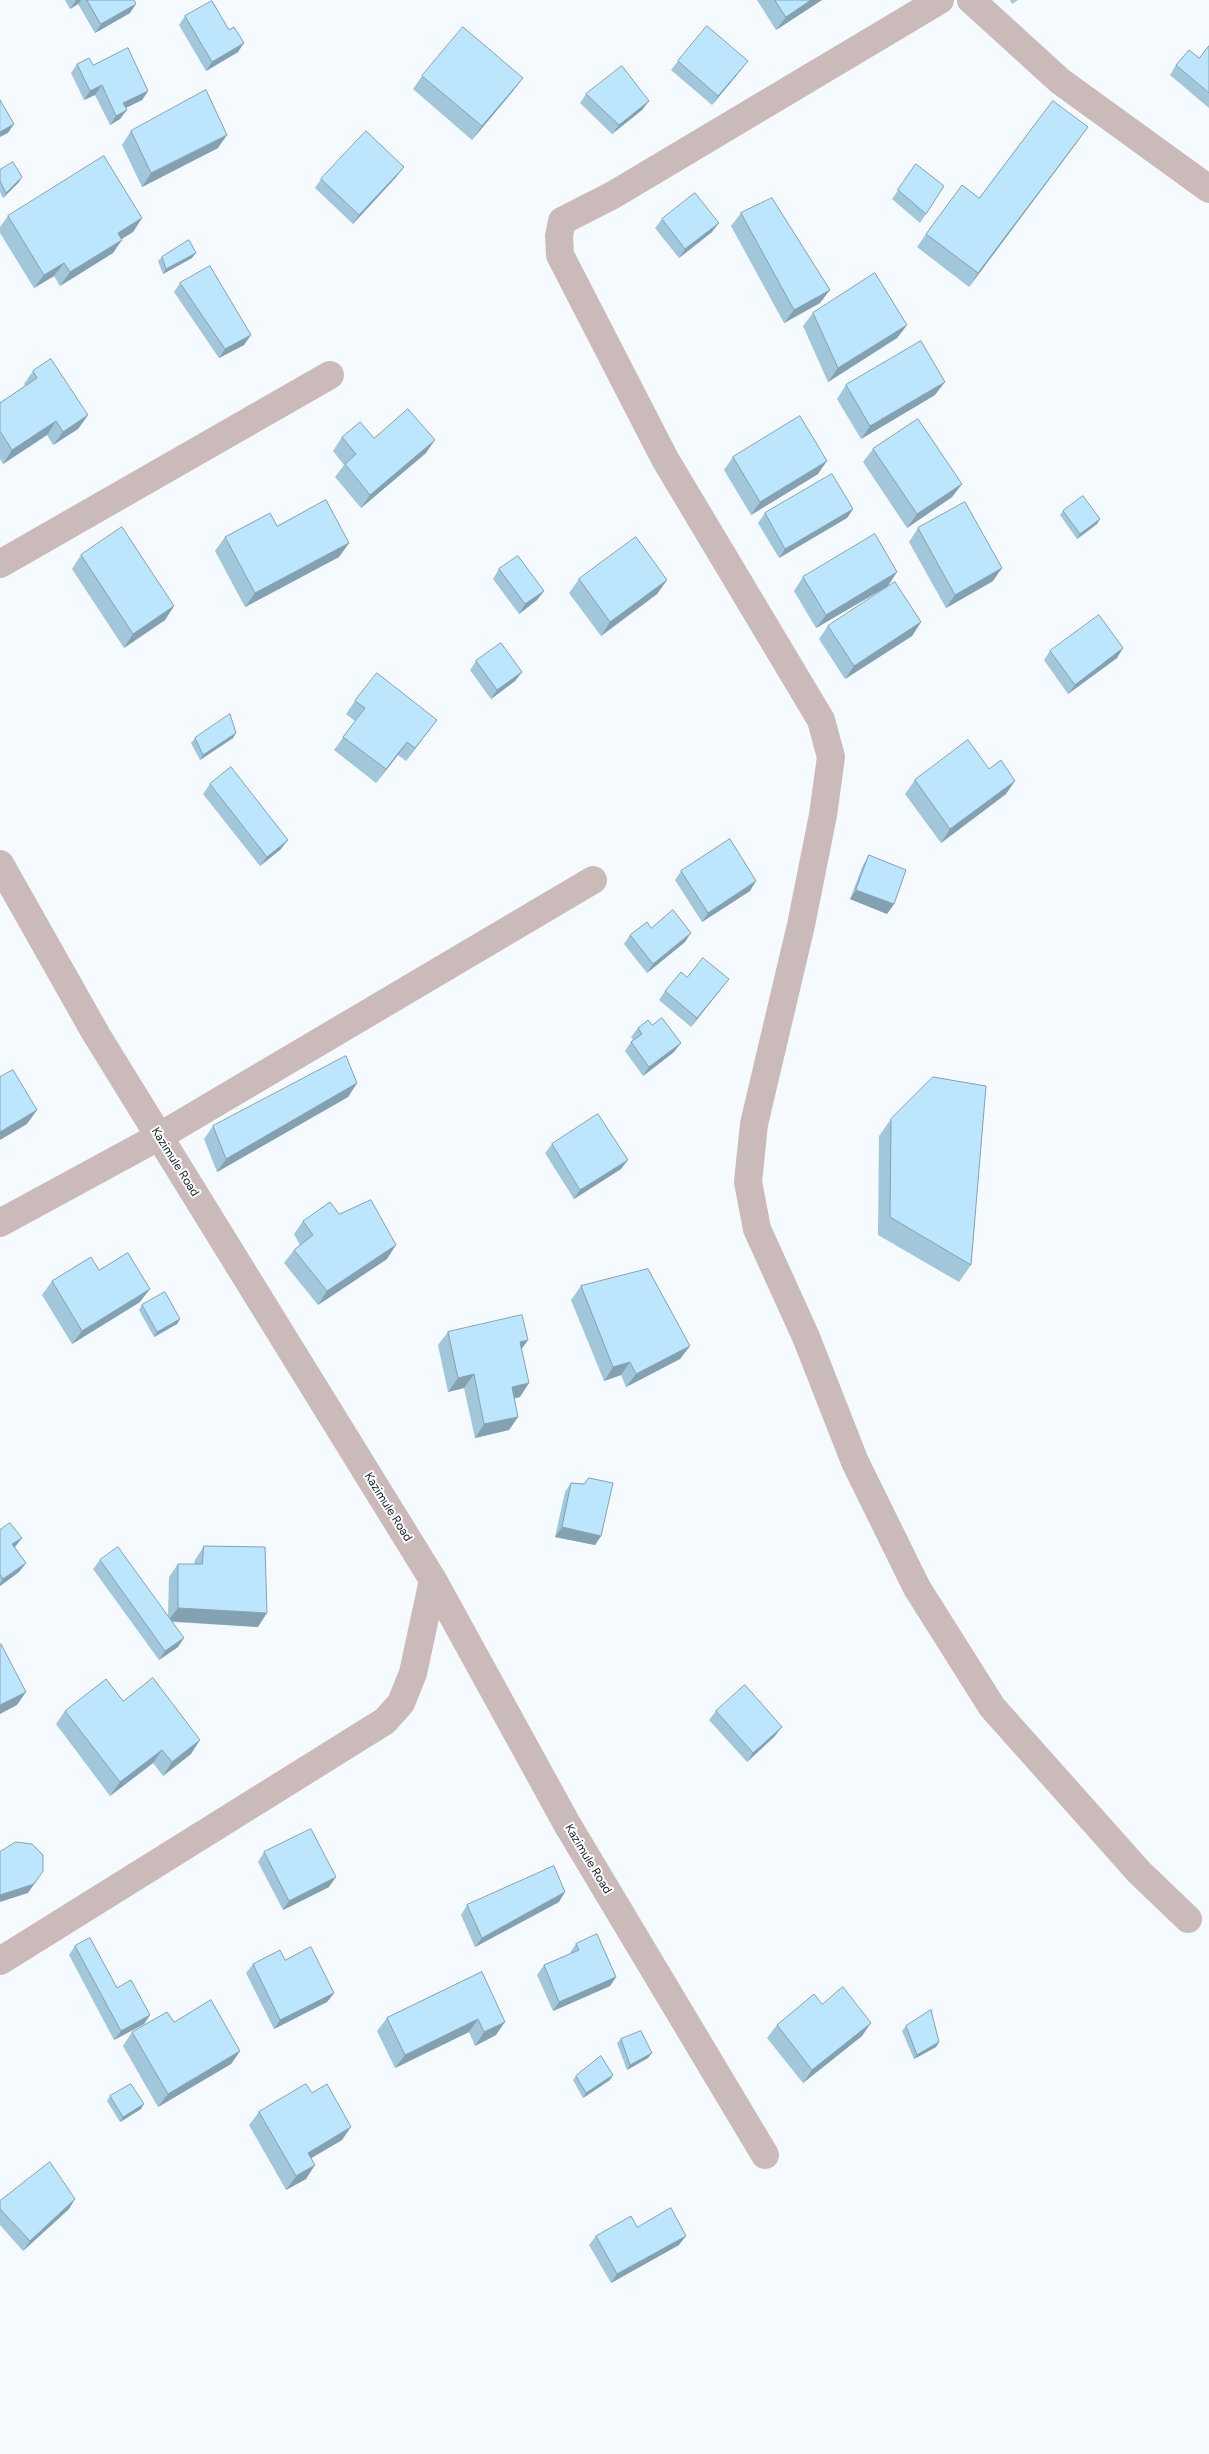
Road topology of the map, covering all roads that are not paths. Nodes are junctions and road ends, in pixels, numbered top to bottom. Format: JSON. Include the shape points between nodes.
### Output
{"nodes":[{"id":1,"x":940,"y":0,"type":"edge"},
{"id":2,"x":971,"y":0,"type":"edge"},
{"id":3,"x":1209,"y":189,"type":"edge"},
{"id":4,"x":330,"y":375,"type":"dead end"},
{"id":5,"x":0,"y":564,"type":"edge"},
{"id":6,"x":0,"y":864,"type":"edge"},
{"id":7,"x":593,"y":880,"type":"dead end"},
{"id":8,"x":160,"y":1136,"type":"junction"},
{"id":9,"x":0,"y":1223,"type":"edge"},
{"id":10,"x":432,"y":1580,"type":"junction"},
{"id":11,"x":1188,"y":1919,"type":"dead end"},
{"id":12,"x":0,"y":1961,"type":"edge"},
{"id":13,"x":765,"y":2155,"type":"dead end"}],
"edges":[{"from":1,"to":11,"type":"street","via":[[613,195],[562,221],[560,255],[665,459],[821,720],[832,757],[801,924],[754,1124],[748,1182],[757,1229],[806,1337],[855,1462],[917,1588],[992,1707],[1139,1872]]},
{"from":2,"to":3,"type":"street","via":[[1060,81]]},
{"from":4,"to":5,"type":"street"},
{"from":6,"to":8,"type":"street","name":"Kazimule Road","via":[[96,1034]]},
{"from":7,"to":8,"type":"street"},
{"from":8,"to":9,"type":"street"},
{"from":8,"to":10,"type":"street","name":"Kazimule Road"},
{"from":10,"to":12,"type":"street","via":[[413,1673],[402,1703],[385,1720]]},
{"from":10,"to":13,"type":"street","name":"Kazimule Road","via":[[567,1824]]}]}
